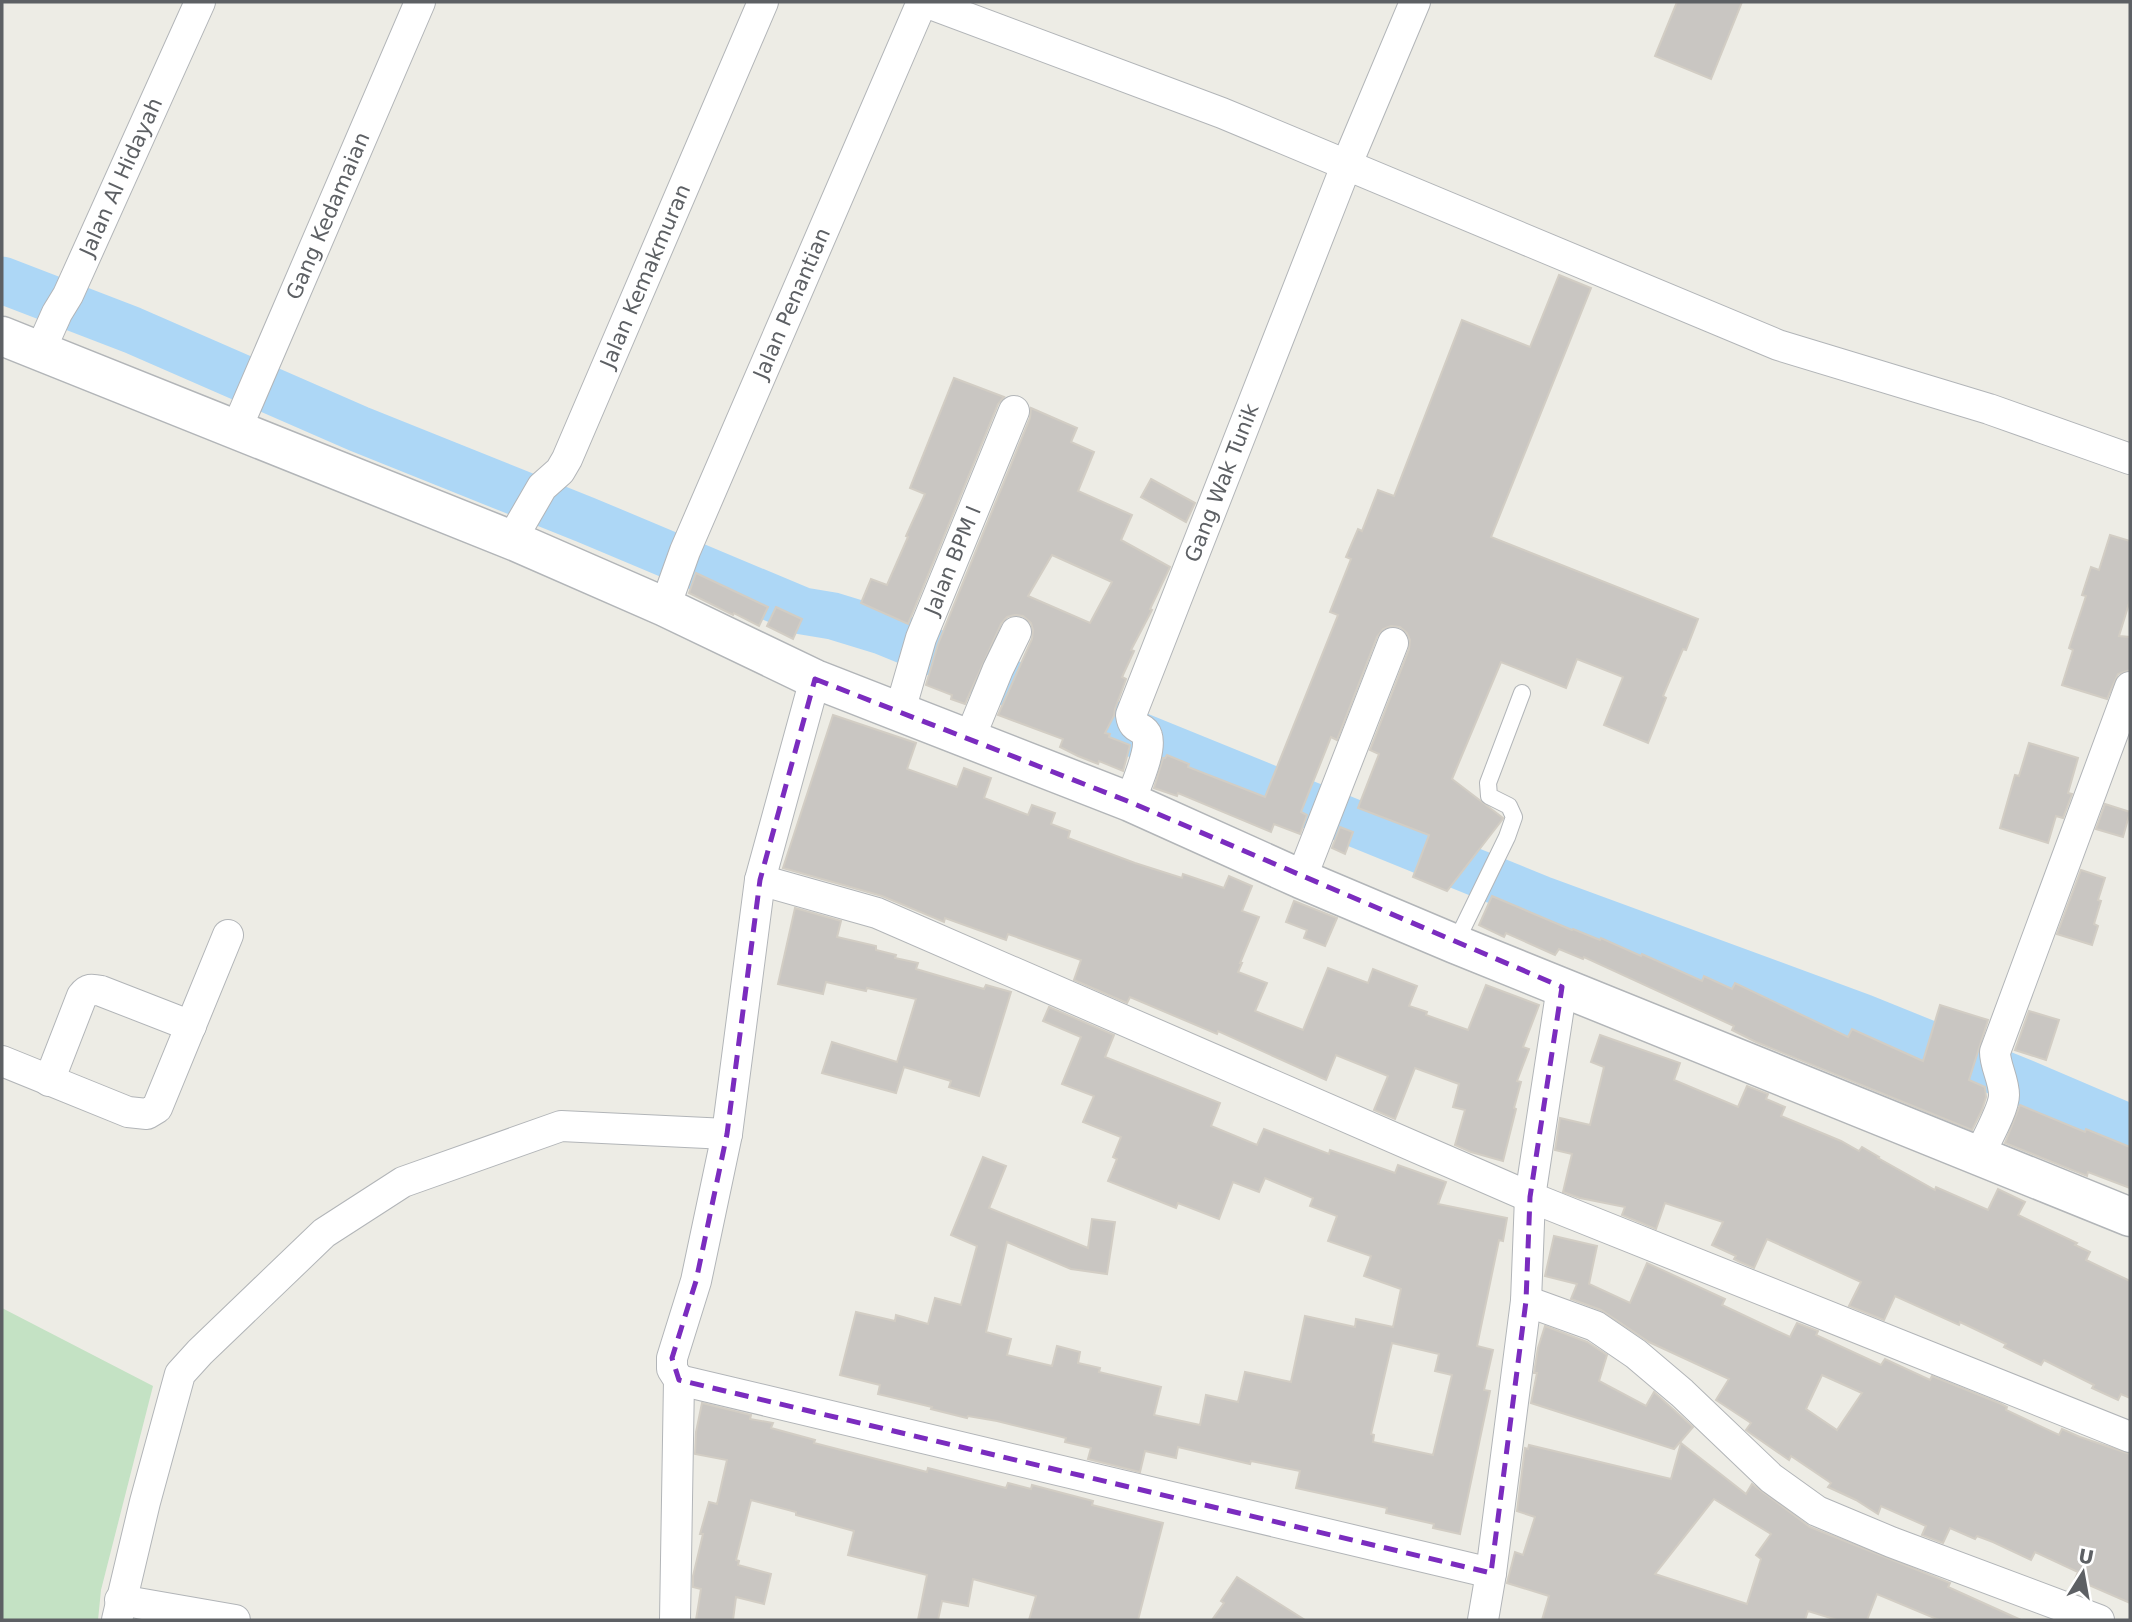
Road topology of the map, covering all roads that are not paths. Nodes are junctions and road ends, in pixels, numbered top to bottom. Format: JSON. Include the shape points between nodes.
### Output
{"nodes":[{"id":1,"x":200,"y":2,"type":"edge"},
{"id":2,"x":421,"y":2,"type":"edge"},
{"id":3,"x":763,"y":2,"type":"edge"},
{"id":4,"x":923,"y":2,"type":"edge"},
{"id":5,"x":1415,"y":2,"type":"edge"},
{"id":6,"x":1350,"y":157,"type":"junction"},
{"id":7,"x":2,"y":336,"type":"edge"},
{"id":8,"x":40,"y":351,"type":"junction"},
{"id":9,"x":1014,"y":411,"type":"dead end"},
{"id":10,"x":236,"y":430,"type":"junction"},
{"id":11,"x":2130,"y":459,"type":"edge"},
{"id":12,"x":528,"y":512,"type":"junction"},
{"id":13,"x":665,"y":607,"type":"junction"},
{"id":14,"x":1016,"y":632,"type":"dead end"},
{"id":15,"x":1393,"y":643,"type":"dead end"},
{"id":16,"x":815,"y":680,"type":"junction"},
{"id":17,"x":2130,"y":687,"type":"edge"},
{"id":18,"x":1522,"y":693,"type":"dead end"},
{"id":19,"x":899,"y":714,"type":"junction"},
{"id":20,"x":969,"y":740,"type":"junction"},
{"id":21,"x":1130,"y":802,"type":"junction"},
{"id":22,"x":1301,"y":879,"type":"junction"},
{"id":23,"x":760,"y":880,"type":"junction"},
{"id":24,"x":228,"y":934,"type":"dead end"},
{"id":25,"x":1455,"y":944,"type":"junction"},
{"id":26,"x":1562,"y":987,"type":"junction"},
{"id":27,"x":191,"y":1026,"type":"junction"},
{"id":28,"x":2,"y":1061,"type":"edge"},
{"id":29,"x":49,"y":1081,"type":"junction"},
{"id":30,"x":727,"y":1134,"type":"junction"},
{"id":31,"x":1979,"y":1156,"type":"junction"},
{"id":32,"x":1530,"y":1196,"type":"junction"},
{"id":33,"x":2130,"y":1217,"type":"edge"},
{"id":34,"x":1526,"y":1301,"type":"junction"},
{"id":35,"x":679,"y":1380,"type":"junction"},
{"id":36,"x":2130,"y":1437,"type":"edge"},
{"id":37,"x":1492,"y":1573,"type":"junction"},
{"id":38,"x":119,"y":1610,"type":"edge"},
{"id":39,"x":1492,"y":1618,"type":"edge"},
{"id":40,"x":235,"y":1620,"type":"edge"},
{"id":41,"x":675,"y":1620,"type":"edge"},
{"id":42,"x":2099,"y":1620,"type":"edge"}],
"edges":[{"from":1,"to":8,"type":"street","name":"Jalan Al Hidayah"},
{"from":2,"to":10,"type":"street","name":"Gang Kedamaian"},
{"from":3,"to":12,"type":"street","name":"Jalan Kemakmuran","via":[[567,459]]},
{"from":4,"to":6,"type":"street"},
{"from":4,"to":13,"type":"street","name":"Jalan Penantian","via":[[681,559]]},
{"from":5,"to":6,"type":"street"},
{"from":6,"to":11,"type":"street","via":[[1777,345],[1989,409]]},
{"from":6,"to":21,"type":"street","name":"Gang Wak Tunik","via":[[1131,715],[1135,727],[1145,732],[1147,745]]},
{"from":7,"to":8,"type":"street"},
{"from":8,"to":10,"type":"street"},
{"from":9,"to":19,"type":"street","name":"Jalan BPM I","via":[[918,648]]},
{"from":10,"to":12,"type":"street"},
{"from":12,"to":13,"type":"street"},
{"from":13,"to":16,"type":"street"},
{"from":14,"to":20,"type":"street"},
{"from":15,"to":22,"type":"street"},
{"from":16,"to":19,"type":"street"},
{"from":16,"to":23,"type":"street"},
{"from":17,"to":31,"type":"street","via":[[1995,1052],[2002,1104]]},
{"from":18,"to":25,"type":"lane","via":[[1488,783],[1489,796],[1509,806],[1514,817]]},
{"from":19,"to":20,"type":"street"},
{"from":20,"to":21,"type":"street"},
{"from":21,"to":22,"type":"street"},
{"from":22,"to":25,"type":"street"},
{"from":23,"to":30,"type":"street"},
{"from":23,"to":32,"type":"street","via":[[877,913]]},
{"from":24,"to":27,"type":"street"},
{"from":25,"to":26,"type":"street"},
{"from":26,"to":31,"type":"street"},
{"from":26,"to":32,"type":"street"},
{"from":27,"to":29,"type":"street","via":[[157,1108],[147,1114],[128,1112]]},
{"from":27,"to":29,"type":"street","via":[[101,991],[86,990]]},
{"from":28,"to":29,"type":"street"},
{"from":30,"to":35,"type":"street","via":[[696,1281],[672,1358]]},
{"from":30,"to":38,"type":"street","via":[[561,1126],[403,1182],[324,1233],[180,1374]]},
{"from":31,"to":33,"type":"street"},
{"from":32,"to":34,"type":"street"},
{"from":32,"to":36,"type":"street"},
{"from":34,"to":37,"type":"street"},
{"from":34,"to":42,"type":"street","via":[[1595,1326],[1636,1354],[1771,1478],[1817,1511]]},
{"from":35,"to":37,"type":"street"},
{"from":35,"to":41,"type":"street"},
{"from":37,"to":39,"type":"street"},
{"from":38,"to":40,"type":"street"}]}
